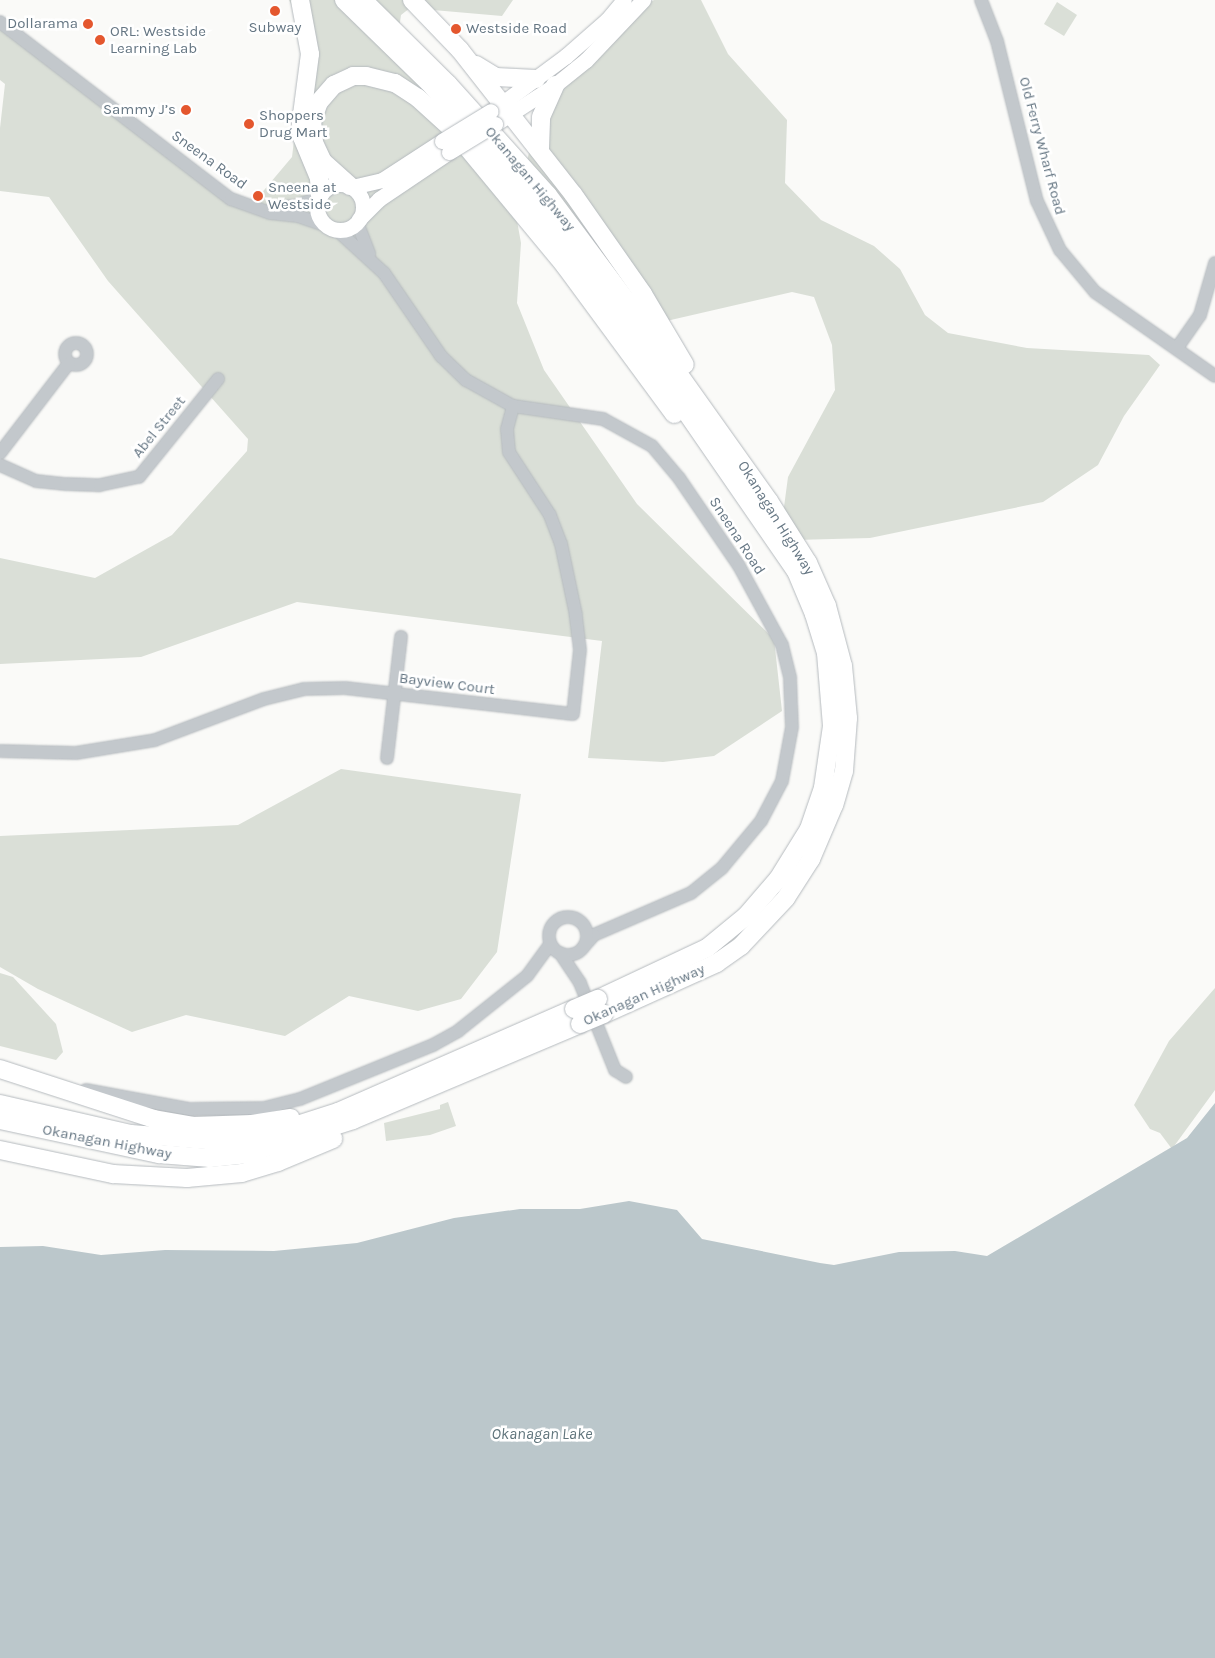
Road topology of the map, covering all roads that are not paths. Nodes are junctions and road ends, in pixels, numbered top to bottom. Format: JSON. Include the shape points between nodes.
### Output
{"nodes":[{"id":1,"x":300,"y":0,"type":"edge"},
{"id":2,"x":344,"y":0,"type":"edge"},
{"id":3,"x":363,"y":0,"type":"edge"},
{"id":4,"x":412,"y":0,"type":"edge"},
{"id":5,"x":624,"y":0,"type":"edge"},
{"id":6,"x":643,"y":0,"type":"edge"},
{"id":7,"x":981,"y":0,"type":"edge"},
{"id":8,"x":0,"y":22,"type":"edge"},
{"id":9,"x":466,"y":58,"type":"junction"},
{"id":10,"x":536,"y":79,"type":"junction"},
{"id":11,"x":555,"y":85,"type":"junction"},
{"id":12,"x":500,"y":113,"type":"junction"},
{"id":13,"x":446,"y":146,"type":"junction"},
{"id":14,"x":540,"y":149,"type":"junction"},
{"id":15,"x":351,"y":187,"type":"junction"},
{"id":16,"x":319,"y":196,"type":"junction"},
{"id":17,"x":258,"y":210,"type":"junction"},
{"id":18,"x":357,"y":221,"type":"junction"},
{"id":19,"x":332,"y":228,"type":"junction"},
{"id":20,"x":374,"y":262,"type":"junction"},
{"id":21,"x":1215,"y":263,"type":"edge"},
{"id":22,"x":1177,"y":348,"type":"junction"},
{"id":23,"x":69,"y":363,"type":"dead end"},
{"id":24,"x":1215,"y":376,"type":"edge"},
{"id":25,"x":218,"y":380,"type":"dead end"},
{"id":26,"x":513,"y":406,"type":"junction"},
{"id":27,"x":0,"y":453,"type":"edge"},
{"id":28,"x":0,"y":465,"type":"edge"},
{"id":29,"x":769,"y":501,"type":"junction"},
{"id":30,"x":754,"y":512,"type":"junction"},
{"id":31,"x":401,"y":637,"type":"dead end"},
{"id":32,"x":394,"y":694,"type":"junction"},
{"id":33,"x":0,"y":751,"type":"edge"},
{"id":34,"x":387,"y":758,"type":"dead end"},
{"id":35,"x":624,"y":922,"type":"junction"},
{"id":36,"x":583,"y":924,"type":"junction"},
{"id":37,"x":550,"y":944,"type":"junction"},
{"id":38,"x":582,"y":949,"type":"junction"},
{"id":39,"x":560,"y":953,"type":"junction"},
{"id":40,"x":580,"y":983,"type":"junction"},
{"id":41,"x":601,"y":1006,"type":"junction"},
{"id":42,"x":461,"y":1068,"type":"junction"},
{"id":43,"x":0,"y":1069,"type":"edge"},
{"id":44,"x":27,"y":1077,"type":"junction"},
{"id":45,"x":626,"y":1077,"type":"dead end"},
{"id":46,"x":0,"y":1104,"type":"edge"},
{"id":47,"x":0,"y":1120,"type":"edge"},
{"id":48,"x":0,"y":1150,"type":"edge"}],
"edges":[{"from":1,"to":16,"type":"highway","via":[[310,54],[302,137],[319,178]]},
{"from":2,"to":30,"type":"highway","name":"Okanagan Highway","via":[[433,87],[551,227],[653,364]]},
{"from":3,"to":29,"type":"highway","name":"Okanagan Highway","via":[[448,84],[548,195]]},
{"from":4,"to":9,"type":"highway"},
{"from":5,"to":10,"type":"main road","via":[[589,37]]},
{"from":6,"to":11,"type":"main road","via":[[605,43]]},
{"from":7,"to":22,"type":"street","name":"Old Ferry Wharf Road","via":[[996,41],[1037,201],[1054,239],[1072,267],[1095,292]]},
{"from":8,"to":17,"type":"street","name":"Sneena Road","via":[[218,190]]},
{"from":9,"to":10,"type":"highway","via":[[496,77]]},
{"from":9,"to":12,"type":"highway"},
{"from":10,"to":12,"type":"main road"},
{"from":11,"to":12,"type":"main road"},
{"from":11,"to":14,"type":"highway","via":[[541,117]]},
{"from":12,"to":13,"type":"main road","bridge":true},
{"from":12,"to":14,"type":"highway"},
{"from":13,"to":15,"type":"main road","via":[[382,180]]},
{"from":13,"to":18,"type":"main road"},
{"from":14,"to":29,"type":"highway","via":[[643,294]]},
{"from":15,"to":16,"type":"main road","via":[[331,186]]},
{"from":15,"to":18,"type":"main road","via":[[362,206]]},
{"from":15,"to":30,"type":"highway","via":[[323,162],[314,143],[312,122],[319,102],[334,85],[353,76],[395,83],[418,98],[451,128],[515,204],[565,266],[658,394]]},
{"from":16,"to":17,"type":"street","name":"Sneena Road","via":[[296,206]]},
{"from":16,"to":19,"type":"main road","via":[[318,213]]},
{"from":17,"to":19,"type":"street","name":"Sneena Road","via":[[307,218]]},
{"from":18,"to":19,"type":"main road","via":[[348,228]]},
{"from":18,"to":20,"type":"street","name":"Sneena Road","via":[[360,237]]},
{"from":19,"to":20,"type":"street","name":"Sneena Road"},
{"from":20,"to":26,"type":"street","name":"Sneena Road","via":[[452,369],[486,393]]},
{"from":21,"to":22,"type":"street","via":[[1200,315]]},
{"from":22,"to":24,"type":"street","name":"Old Ferry Wharf Road"},
{"from":23,"to":27,"type":"street"},
{"from":25,"to":28,"type":"street","name":"Abel Street","via":[[139,477],[100,485],[66,484],[36,480]]},
{"from":26,"to":32,"type":"street","name":"Bayview Court","via":[[507,429],[509,452],[550,515],[561,544],[576,615],[580,650],[573,714]]},
{"from":26,"to":35,"type":"street","name":"Sneena Road","via":[[603,419],[652,446],[679,478],[739,566],[782,646],[790,678],[792,727],[784,772],[761,821],[722,868],[691,893]]},
{"from":29,"to":41,"type":"highway","name":"Okanagan Highway","via":[[808,564],[827,606],[843,666],[848,718],[844,771],[834,805],[811,859],[786,898],[741,946],[697,974]]},
{"from":30,"to":41,"type":"highway","name":"Okanagan Highway","via":[[796,571],[826,653],[832,726],[823,788],[809,829],[796,852],[746,916],[707,948]]},
{"from":31,"to":32,"type":"street"},
{"from":32,"to":33,"type":"street","name":"Bayview Court","via":[[345,688],[304,689],[264,699],[155,740],[76,753]]},
{"from":32,"to":34,"type":"street"},
{"from":35,"to":36,"type":"street","name":"Sneena Road"},
{"from":35,"to":38,"type":"street","name":"Sneena Road","via":[[594,935]]},
{"from":36,"to":37,"type":"street","via":[[570,916],[555,921],[548,936]]},
{"from":36,"to":38,"type":"street","via":[[587,939]]},
{"from":37,"to":39,"type":"street"},
{"from":37,"to":44,"type":"street","via":[[527,976],[458,1031],[433,1045],[300,1099],[264,1108],[190,1109]]},
{"from":38,"to":39,"type":"street","via":[[573,954]]},
{"from":38,"to":40,"type":"street"},
{"from":39,"to":40,"type":"street"},
{"from":40,"to":45,"type":"street","via":[[615,1070]]},
{"from":41,"to":42,"type":"highway","name":"Okanagan Highway","bridge":true},
{"from":42,"to":44,"type":"highway","via":[[292,1118],[221,1127],[154,1119]]},
{"from":42,"to":46,"type":"highway","name":"Okanagan Highway","via":[[313,1121],[244,1138],[187,1140],[132,1134]]},
{"from":42,"to":47,"type":"highway","name":"Okanagan Highway","via":[[312,1136],[246,1154],[210,1158],[159,1154]]},
{"from":42,"to":48,"type":"highway","via":[[347,1133],[278,1162],[242,1173],[163,1178],[80,1167]]},
{"from":43,"to":44,"type":"highway"}]}
